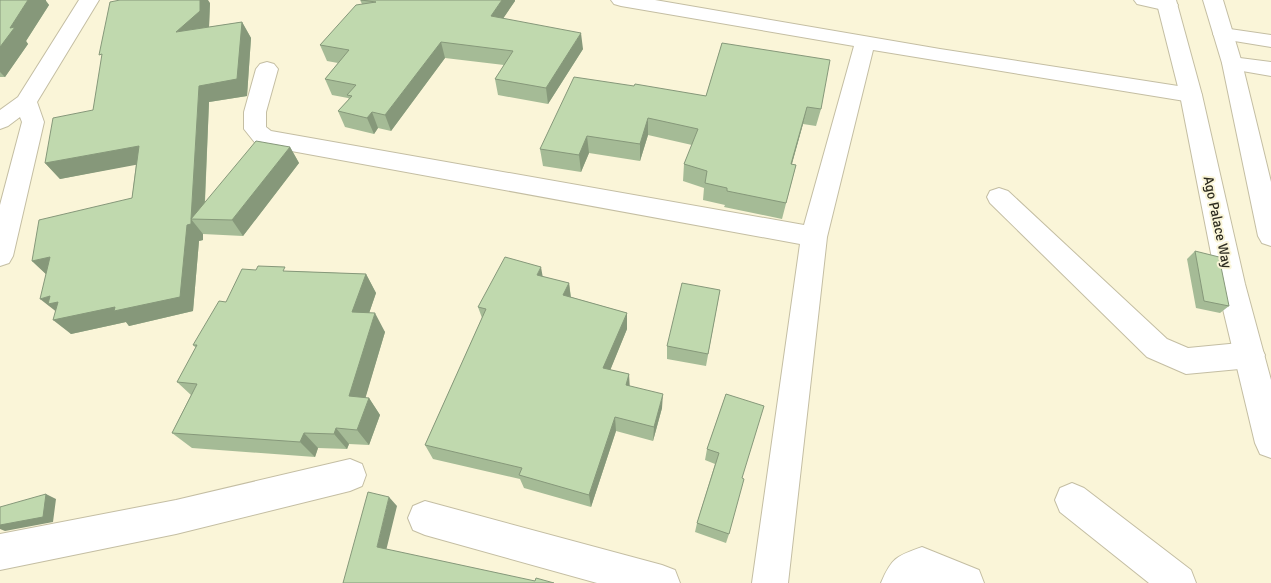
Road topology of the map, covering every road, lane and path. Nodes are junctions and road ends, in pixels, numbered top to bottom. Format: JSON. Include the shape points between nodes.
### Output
{"nodes":[{"id":1,"x":89,"y":0,"type":"edge"},
{"id":2,"x":621,"y":0,"type":"edge"},
{"id":3,"x":1213,"y":0,"type":"edge"},
{"id":4,"x":1160,"y":2,"type":"edge"},
{"id":5,"x":654,"y":3,"type":"edge"},
{"id":6,"x":1223,"y":34,"type":"junction"},
{"id":7,"x":1271,"y":41,"type":"edge"},
{"id":8,"x":865,"y":42,"type":"junction"},
{"id":9,"x":1232,"y":63,"type":"junction"},
{"id":10,"x":267,"y":69,"type":"dead end"},
{"id":11,"x":1271,"y":69,"type":"edge"},
{"id":12,"x":1191,"y":95,"type":"junction"},
{"id":13,"x":26,"y":102,"type":"junction"},
{"id":14,"x":0,"y":107,"type":"edge"},
{"id":15,"x":0,"y":121,"type":"edge"},
{"id":16,"x":999,"y":198,"type":"dead end"},
{"id":17,"x":1271,"y":236,"type":"edge"},
{"id":18,"x":814,"y":237,"type":"junction"},
{"id":19,"x":0,"y":256,"type":"edge"},
{"id":20,"x":1250,"y":356,"type":"junction"},
{"id":21,"x":1271,"y":443,"type":"edge"},
{"id":22,"x":350,"y":476,"type":"dead end"},
{"id":23,"x":1072,"y":500,"type":"dead end"},
{"id":24,"x":425,"y":518,"type":"dead end"},
{"id":25,"x":0,"y":552,"type":"edge"},
{"id":26,"x":662,"y":583,"type":"edge"},
{"id":27,"x":770,"y":583,"type":"edge"},
{"id":28,"x":898,"y":583,"type":"edge"},
{"id":29,"x":966,"y":583,"type":"edge"},
{"id":30,"x":1178,"y":583,"type":"edge"}],
"edges":[{"from":1,"to":13,"type":"street"},
{"from":2,"to":5,"type":"street"},
{"from":3,"to":6,"type":"street"},
{"from":4,"to":12,"type":"street","name":"Ago Palace Way"},
{"from":5,"to":8,"type":"street"},
{"from":6,"to":7,"type":"street"},
{"from":6,"to":9,"type":"street"},
{"from":8,"to":12,"type":"street"},
{"from":8,"to":18,"type":"street"},
{"from":9,"to":11,"type":"street"},
{"from":9,"to":17,"type":"street"},
{"from":10,"to":18,"type":"street","via":[[255,112],[255,129],[264,138]]},
{"from":12,"to":20,"type":"street","name":"Ago Palace Way","via":[[1231,284]]},
{"from":13,"to":14,"type":"street"},
{"from":13,"to":15,"type":"street"},
{"from":13,"to":19,"type":"street","via":[[33,122]]},
{"from":16,"to":20,"type":"street","via":[[1157,348],[1186,361]]},
{"from":18,"to":27,"type":"street"},
{"from":20,"to":21,"type":"street","name":"Ago Palace Way"},
{"from":22,"to":25,"type":"street","via":[[95,535]]},
{"from":23,"to":30,"type":"street"},
{"from":24,"to":26,"type":"street"},
{"from":28,"to":29,"type":"street","via":[[908,570],[922,565]]}]}
